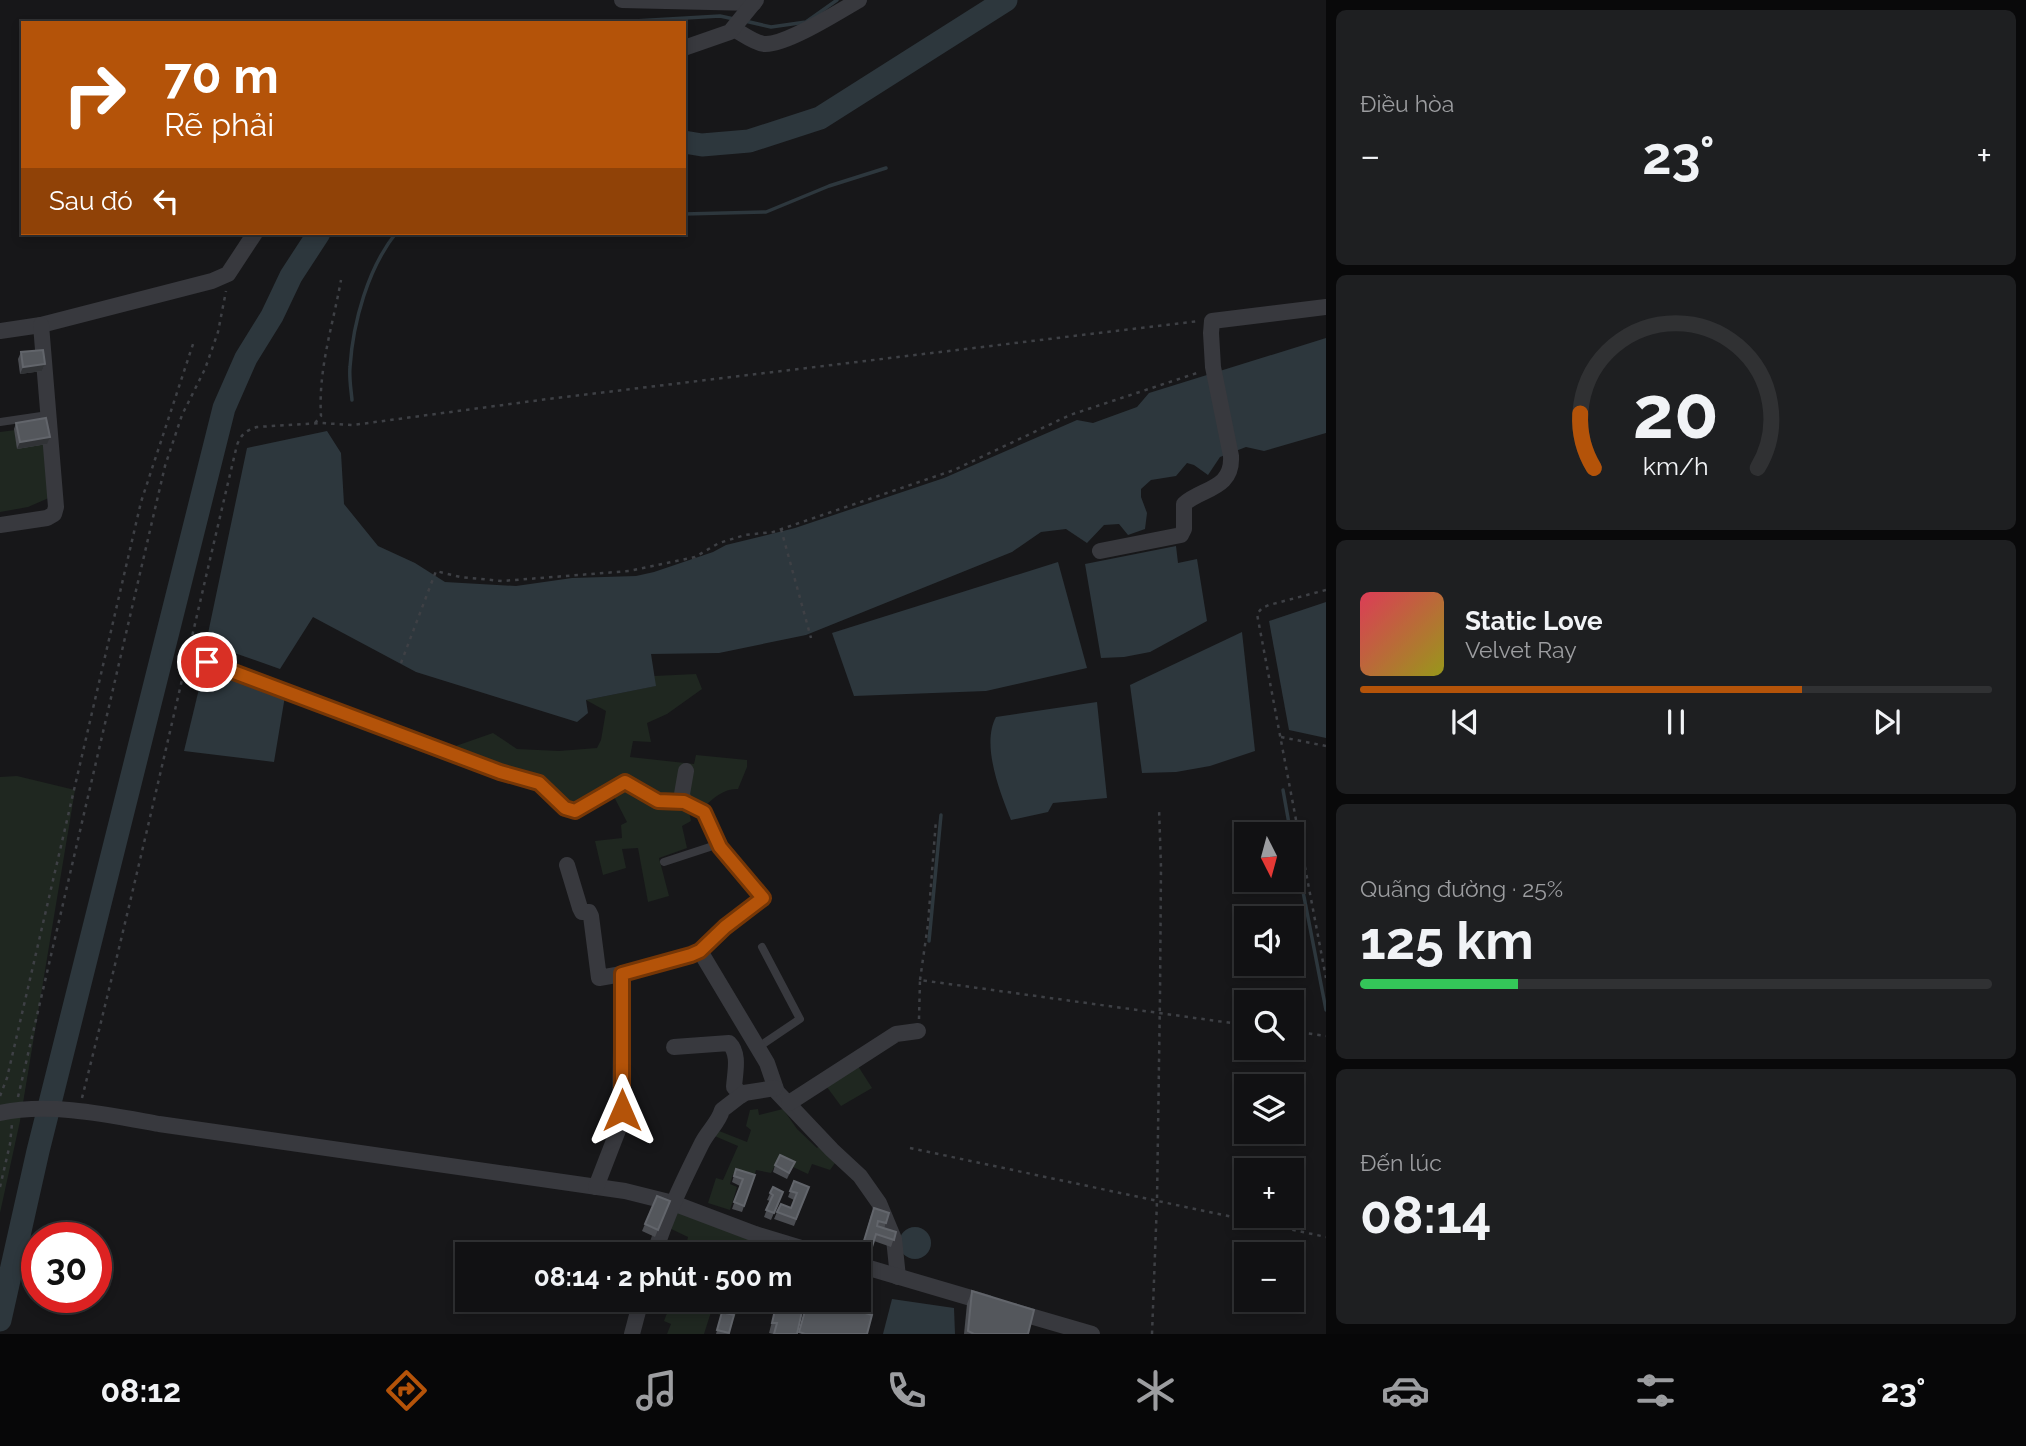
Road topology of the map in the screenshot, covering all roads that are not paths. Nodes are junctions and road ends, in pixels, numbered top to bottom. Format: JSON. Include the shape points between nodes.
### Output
{"nodes":[{"id":1,"x":622,"y":0,"type":"edge"},
{"id":2,"x":859,"y":0,"type":"edge"},
{"id":3,"x":681,"y":1,"type":"edge"},
{"id":4,"x":755,"y":1,"type":"edge"},
{"id":5,"x":738,"y":24,"type":"junction"},
{"id":6,"x":686,"y":47,"type":"edge"},
{"id":7,"x":254,"y":235,"type":"edge"},
{"id":8,"x":1326,"y":307,"type":"edge"},
{"id":9,"x":41,"y":325,"type":"junction"},
{"id":10,"x":0,"y":331,"type":"edge"},
{"id":11,"x":48,"y":415,"type":"junction"},
{"id":12,"x":0,"y":422,"type":"edge"},
{"id":13,"x":0,"y":526,"type":"edge"},
{"id":14,"x":1100,"y":551,"type":"dead end"},
{"id":15,"x":207,"y":662,"type":"dead end"},
{"id":16,"x":687,"y":771,"type":"dead end"},
{"id":17,"x":684,"y":802,"type":"junction"},
{"id":18,"x":719,"y":844,"type":"junction"},
{"id":19,"x":664,"y":862,"type":"dead end"},
{"id":20,"x":567,"y":865,"type":"dead end"},
{"id":21,"x":762,"y":947,"type":"dead end"},
{"id":22,"x":700,"y":951,"type":"junction"},
{"id":23,"x":622,"y":974,"type":"junction"},
{"id":24,"x":919,"y":1031,"type":"road end"},
{"id":25,"x":674,"y":1047,"type":"dead end"},
{"id":26,"x":757,"y":1048,"type":"junction"},
{"id":27,"x":775,"y":1088,"type":"junction"},
{"id":28,"x":742,"y":1095,"type":"junction"},
{"id":29,"x":789,"y":1102,"type":"junction"},
{"id":30,"x":7,"y":1112,"type":"edge"},
{"id":31,"x":596,"y":1187,"type":"junction"},
{"id":32,"x":673,"y":1203,"type":"junction"},
{"id":33,"x":659,"y":1242,"type":"edge"},
{"id":34,"x":781,"y":1242,"type":"edge"},
{"id":35,"x":871,"y":1269,"type":"edge"},
{"id":36,"x":898,"y":1277,"type":"junction"},
{"id":37,"x":638,"y":1312,"type":"edge"},
{"id":38,"x":632,"y":1334,"type":"edge"},
{"id":39,"x":1092,"y":1334,"type":"edge"}],
"edges":[{"from":1,"to":3,"type":"street"},
{"from":2,"to":5,"type":"street","via":[[772,43],[754,41]]},
{"from":3,"to":4,"type":"street"},
{"from":4,"to":5,"type":"street"},
{"from":5,"to":6,"type":"street","via":[[730,32]]},
{"from":7,"to":9,"type":"street","via":[[228,274],[212,281]]},
{"from":8,"to":14,"type":"street","via":[[1212,321],[1213,367],[1231,464],[1221,483],[1184,504],[1181,535]]},
{"from":9,"to":10,"type":"street"},
{"from":9,"to":11,"type":"street"},
{"from":11,"to":12,"type":"lane"},
{"from":11,"to":13,"type":"street","via":[[54,514]]},
{"from":15,"to":17,"type":"street","via":[[539,783],[565,808],[575,811],[625,782],[658,801]]},
{"from":16,"to":17,"type":"street"},
{"from":17,"to":18,"type":"street","via":[[704,812]]},
{"from":18,"to":19,"type":"lane"},
{"from":18,"to":22,"type":"street","via":[[763,898]]},
{"from":20,"to":23,"type":"street","via":[[580,908],[591,916],[599,978]]},
{"from":21,"to":26,"type":"lane","via":[[800,1019]]},
{"from":22,"to":23,"type":"street"},
{"from":22,"to":26,"type":"street"},
{"from":23,"to":31,"type":"street","via":[[620,1125]]},
{"from":24,"to":29,"type":"street","via":[[896,1034]]},
{"from":25,"to":28,"type":"street","via":[[729,1043],[736,1060],[734,1087]]},
{"from":26,"to":27,"type":"street"},
{"from":27,"to":28,"type":"street"},
{"from":27,"to":29,"type":"street"},
{"from":28,"to":32,"type":"street","via":[[722,1110]]},
{"from":29,"to":36,"type":"street","via":[[860,1176],[879,1203],[894,1239]]},
{"from":30,"to":31,"type":"street","via":[[86,1111]]},
{"from":31,"to":32,"type":"street"},
{"from":32,"to":33,"type":"street"},
{"from":32,"to":34,"type":"street"},
{"from":35,"to":36,"type":"street"},
{"from":36,"to":39,"type":"street"},
{"from":37,"to":38,"type":"street"}]}
